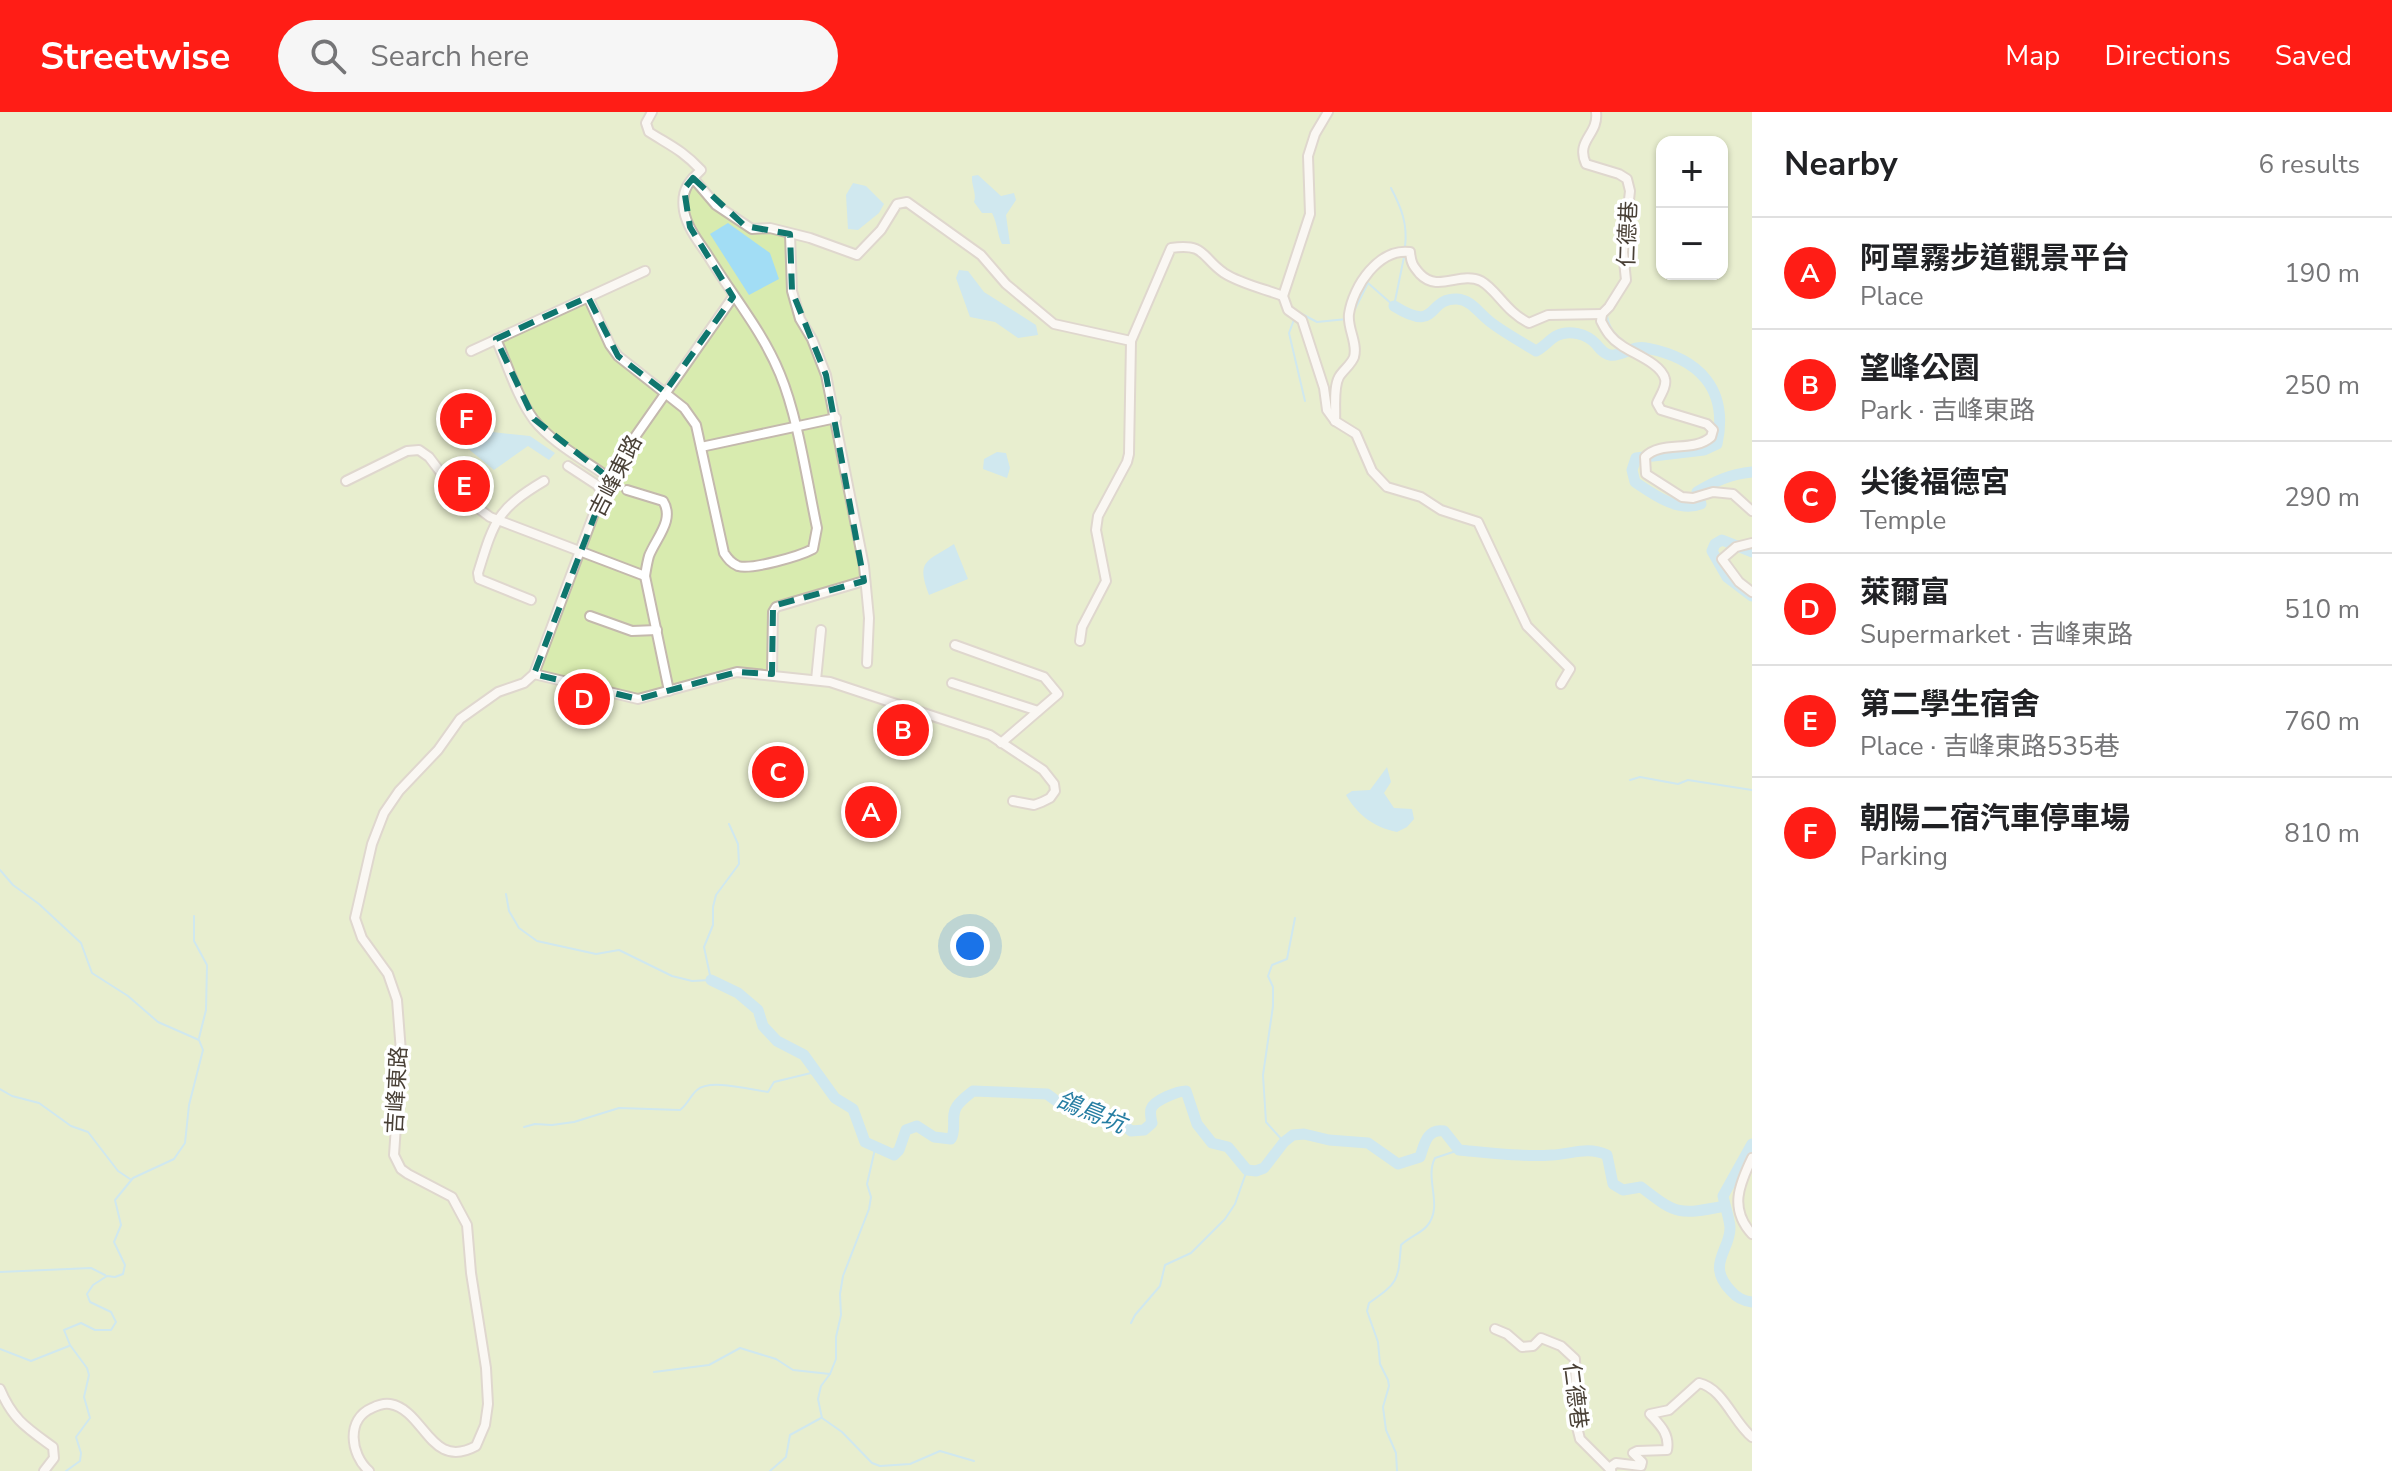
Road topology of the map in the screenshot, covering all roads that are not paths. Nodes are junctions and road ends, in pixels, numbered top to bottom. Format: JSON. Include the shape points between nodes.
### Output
{"nodes":[{"id":1,"x":652,"y":112,"type":"edge"},
{"id":2,"x":1328,"y":112,"type":"edge"},
{"id":3,"x":1596,"y":112,"type":"edge"},
{"id":4,"x":693,"y":178,"type":"junction"},
{"id":5,"x":790,"y":234,"type":"junction"},
{"id":6,"x":645,"y":271,"type":"dead end"},
{"id":7,"x":1283,"y":296,"type":"junction"},
{"id":8,"x":588,"y":297,"type":"junction"},
{"id":9,"x":733,"y":297,"type":"junction"},
{"id":10,"x":1602,"y":314,"type":"junction"},
{"id":11,"x":496,"y":339,"type":"junction"},
{"id":12,"x":1131,"y":341,"type":"junction"},
{"id":13,"x":471,"y":351,"type":"dead end"},
{"id":14,"x":665,"y":392,"type":"junction"},
{"id":15,"x":836,"y":418,"type":"junction"},
{"id":16,"x":1335,"y":421,"type":"junction"},
{"id":17,"x":794,"y":426,"type":"junction"},
{"id":18,"x":701,"y":447,"type":"junction"},
{"id":19,"x":568,"y":466,"type":"dead end"},
{"id":20,"x":609,"y":478,"type":"junction"},
{"id":21,"x":346,"y":481,"type":"dead end"},
{"id":22,"x":544,"y":481,"type":"dead end"},
{"id":23,"x":627,"y":490,"type":"dead end"},
{"id":24,"x":602,"y":492,"type":"junction"},
{"id":25,"x":1752,"y":511,"type":"edge"},
{"id":26,"x":497,"y":520,"type":"junction"},
{"id":27,"x":1752,"y":543,"type":"edge"},
{"id":28,"x":580,"y":551,"type":"junction"},
{"id":29,"x":645,"y":576,"type":"junction"},
{"id":30,"x":864,"y":581,"type":"junction"},
{"id":31,"x":1752,"y":592,"type":"edge"},
{"id":32,"x":531,"y":600,"type":"dead end"},
{"id":33,"x":590,"y":616,"type":"dead end"},
{"id":34,"x":657,"y":630,"type":"junction"},
{"id":35,"x":821,"y":630,"type":"dead end"},
{"id":36,"x":1080,"y":641,"type":"dead end"},
{"id":37,"x":955,"y":645,"type":"dead end"},
{"id":38,"x":867,"y":663,"type":"dead end"},
{"id":39,"x":534,"y":674,"type":"junction"},
{"id":40,"x":772,"y":674,"type":"junction"},
{"id":41,"x":816,"y":680,"type":"junction"},
{"id":42,"x":952,"y":683,"type":"dead end"},
{"id":43,"x":1561,"y":684,"type":"dead end"},
{"id":44,"x":669,"y":691,"type":"junction"},
{"id":45,"x":1038,"y":711,"type":"junction"},
{"id":46,"x":1001,"y":743,"type":"junction"},
{"id":47,"x":1013,"y":801,"type":"dead end"},
{"id":48,"x":1752,"y":1158,"type":"edge"},
{"id":49,"x":1752,"y":1234,"type":"edge"},
{"id":50,"x":1495,"y":1329,"type":"dead end"},
{"id":51,"x":0,"y":1389,"type":"edge"},
{"id":52,"x":1752,"y":1437,"type":"edge"},
{"id":53,"x":1610,"y":1470,"type":"edge"},
{"id":54,"x":44,"y":1471,"type":"edge"},
{"id":55,"x":369,"y":1471,"type":"edge"}],
"edges":[{"from":1,"to":4,"type":"street","via":[[646,123],[649,132],[680,149],[701,170]]},
{"from":2,"to":7,"type":"street","via":[[1308,156],[1310,214]]},
{"from":3,"to":10,"type":"street","name":"仁德巷","via":[[1595,127],[1581,153],[1586,164],[1627,179],[1630,191],[1623,252],[1626,280]]},
{"from":4,"to":5,"type":"street","via":[[716,205],[745,226]]},
{"from":4,"to":9,"type":"street","via":[[684,189],[684,210]]},
{"from":5,"to":12,"type":"street","via":[[857,255],[897,204],[907,202],[981,255],[1054,324]]},
{"from":5,"to":15,"type":"street","via":[[792,291],[826,375]]},
{"from":6,"to":8,"type":"street"},
{"from":7,"to":12,"type":"street","via":[[1224,273],[1200,249],[1171,248]]},
{"from":7,"to":16,"type":"street","via":[[1297,316]]},
{"from":8,"to":11,"type":"street"},
{"from":8,"to":14,"type":"street","via":[[618,356]]},
{"from":9,"to":14,"type":"street","name":"吉峰東路"},
{"from":9,"to":17,"type":"street","via":[[780,373]]},
{"from":10,"to":16,"type":"street","via":[[1558,314],[1529,323],[1481,281],[1427,281],[1412,265],[1410,252],[1400,251],[1375,265],[1349,314],[1355,348],[1353,360],[1337,380]]},
{"from":10,"to":25,"type":"street","via":[[1609,336],[1663,375],[1666,385],[1657,403],[1661,410],[1713,430],[1702,444],[1651,451],[1645,457],[1646,474],[1682,497],[1733,494]]},
{"from":11,"to":13,"type":"street"},
{"from":11,"to":20,"type":"street","via":[[534,419]]},
{"from":12,"to":36,"type":"street","via":[[1129,454],[1098,516],[1106,581]]},
{"from":14,"to":18,"type":"street","via":[[691,415]]},
{"from":14,"to":20,"type":"street","name":"吉峰東路"},
{"from":15,"to":17,"type":"street"},
{"from":15,"to":30,"type":"street"},
{"from":16,"to":43,"type":"street","via":[[1356,434],[1372,471],[1387,487],[1478,522],[1527,626],[1570,669]]},
{"from":17,"to":18,"type":"street"},
{"from":17,"to":18,"type":"street","via":[[817,539],[813,549],[775,561],[744,567],[728,561]]},
{"from":19,"to":24,"type":"street"},
{"from":20,"to":24,"type":"street","name":"吉峰東路"},
{"from":21,"to":26,"type":"street","via":[[419,450],[454,490]]},
{"from":22,"to":26,"type":"street","via":[[507,505]]},
{"from":23,"to":29,"type":"street","via":[[663,501],[668,508]]},
{"from":24,"to":28,"type":"street","name":"吉峰東路"},
{"from":26,"to":28,"type":"street"},
{"from":26,"to":32,"type":"street","via":[[479,579]]},
{"from":27,"to":31,"type":"street","via":[[1722,559]]},
{"from":28,"to":29,"type":"street"},
{"from":28,"to":39,"type":"street","name":"吉峰東路"},
{"from":29,"to":34,"type":"street"},
{"from":30,"to":38,"type":"street"},
{"from":30,"to":40,"type":"street","via":[[776,607]]},
{"from":33,"to":34,"type":"street","via":[[632,631]]},
{"from":34,"to":44,"type":"street"},
{"from":35,"to":41,"type":"street"},
{"from":37,"to":45,"type":"street","via":[[1044,677],[1058,694]]},
{"from":39,"to":44,"type":"street","via":[[638,699]]},
{"from":39,"to":55,"type":"street","name":"吉峰東路","via":[[460,719],[399,791],[377,829],[356,906],[358,929],[388,974],[397,1000],[401,1052],[394,1155],[401,1169],[452,1197],[467,1225],[488,1404],[476,1446],[457,1455],[436,1447],[398,1407],[387,1403],[365,1411],[357,1419],[354,1442]]},
{"from":40,"to":41,"type":"street"},
{"from":40,"to":44,"type":"street","via":[[737,672]]},
{"from":41,"to":46,"type":"street","via":[[990,735]]},
{"from":42,"to":45,"type":"street"},
{"from":45,"to":46,"type":"street"},
{"from":46,"to":47,"type":"street","via":[[1043,770],[1054,784],[1055,791],[1042,802]]},
{"from":48,"to":49,"type":"street","via":[[1736,1198]]},
{"from":50,"to":53,"type":"street","name":"仁德巷","via":[[1522,1347],[1541,1338],[1575,1359],[1580,1439]]},
{"from":51,"to":54,"type":"street","via":[[21,1425],[53,1447],[54,1458]]},
{"from":52,"to":53,"type":"street","name":"仁德巷","via":[[1719,1395],[1699,1383],[1669,1410],[1650,1414],[1664,1429],[1667,1450],[1637,1451],[1633,1453],[1641,1466],[1616,1463]]}]}
